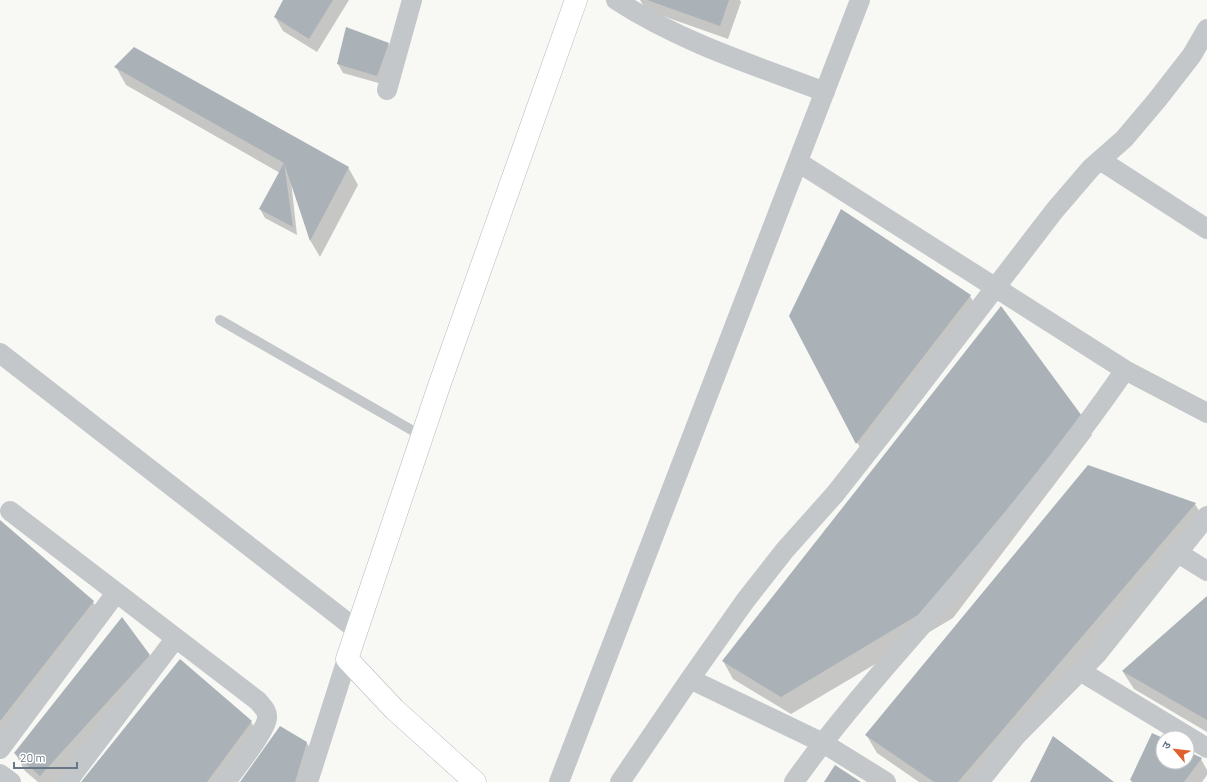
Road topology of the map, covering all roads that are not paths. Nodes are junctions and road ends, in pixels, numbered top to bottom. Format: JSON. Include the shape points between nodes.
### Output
{"nodes":[{"id":1,"x":412,"y":0,"type":"edge"},
{"id":2,"x":576,"y":0,"type":"edge"},
{"id":3,"x":616,"y":0,"type":"edge"},
{"id":4,"x":860,"y":0,"type":"edge"},
{"id":5,"x":1207,"y":29,"type":"edge"},
{"id":6,"x":387,"y":90,"type":"dead end"},
{"id":7,"x":825,"y":92,"type":"junction"},
{"id":8,"x":1100,"y":160,"type":"junction"},
{"id":9,"x":798,"y":162,"type":"junction"},
{"id":10,"x":1207,"y":229,"type":"edge"},
{"id":11,"x":995,"y":287,"type":"junction"},
{"id":12,"x":220,"y":320,"type":"dead end"},
{"id":13,"x":0,"y":353,"type":"edge"},
{"id":14,"x":1125,"y":370,"type":"junction"},
{"id":15,"x":1207,"y":413,"type":"edge"},
{"id":16,"x":422,"y":436,"type":"junction"},
{"id":17,"x":10,"y":511,"type":"dead end"},
{"id":18,"x":1207,"y":516,"type":"edge"},
{"id":19,"x":1178,"y":553,"type":"junction"},
{"id":20,"x":1207,"y":571,"type":"edge"},
{"id":21,"x":116,"y":593,"type":"junction"},
{"id":22,"x":357,"y":630,"type":"junction"},
{"id":23,"x":176,"y":639,"type":"junction"},
{"id":24,"x":347,"y":659,"type":"junction"},
{"id":25,"x":1080,"y":671,"type":"junction"},
{"id":26,"x":690,"y":679,"type":"junction"},
{"id":27,"x":823,"y":743,"type":"junction"},
{"id":28,"x":1207,"y":748,"type":"edge"},
{"id":29,"x":0,"y":749,"type":"edge"},
{"id":30,"x":0,"y":774,"type":"edge"},
{"id":31,"x":11,"y":782,"type":"edge"},
{"id":32,"x":67,"y":782,"type":"edge"},
{"id":33,"x":226,"y":782,"type":"edge"},
{"id":34,"x":308,"y":782,"type":"edge"},
{"id":35,"x":475,"y":782,"type":"edge"},
{"id":36,"x":559,"y":782,"type":"edge"},
{"id":37,"x":620,"y":782,"type":"edge"},
{"id":38,"x":794,"y":782,"type":"edge"},
{"id":39,"x":886,"y":782,"type":"edge"},
{"id":40,"x":979,"y":782,"type":"edge"}],
"edges":[{"from":1,"to":6,"type":"street"},
{"from":2,"to":16,"type":"main road"},
{"from":3,"to":7,"type":"street","via":[[674,33]]},
{"from":4,"to":7,"type":"street"},
{"from":5,"to":8,"type":"street","via":[[1192,55],[1157,100],[1124,139]]},
{"from":7,"to":9,"type":"street"},
{"from":8,"to":10,"type":"street"},
{"from":8,"to":11,"type":"street","via":[[1055,210]]},
{"from":9,"to":11,"type":"street"},
{"from":9,"to":36,"type":"street"},
{"from":11,"to":14,"type":"street"},
{"from":11,"to":26,"type":"street","via":[[844,481],[745,601]]},
{"from":12,"to":16,"type":"lane"},
{"from":13,"to":22,"type":"street"},
{"from":14,"to":15,"type":"street"},
{"from":14,"to":27,"type":"street","via":[[1091,420]]},
{"from":16,"to":22,"type":"main road"},
{"from":17,"to":21,"type":"street"},
{"from":18,"to":19,"type":"street"},
{"from":19,"to":20,"type":"street"},
{"from":19,"to":25,"type":"street","via":[[1097,654]]},
{"from":21,"to":23,"type":"street"},
{"from":21,"to":29,"type":"street"},
{"from":22,"to":24,"type":"main road"},
{"from":23,"to":32,"type":"street"},
{"from":23,"to":33,"type":"street","via":[[258,701],[265,710],[267,718],[262,730]]},
{"from":24,"to":34,"type":"street"},
{"from":24,"to":35,"type":"main road","via":[[394,708]]},
{"from":25,"to":28,"type":"street"},
{"from":25,"to":40,"type":"street","via":[[1016,736]]},
{"from":26,"to":27,"type":"street"},
{"from":26,"to":37,"type":"street"},
{"from":27,"to":38,"type":"street"},
{"from":27,"to":39,"type":"street"},
{"from":30,"to":31,"type":"street"}]}
